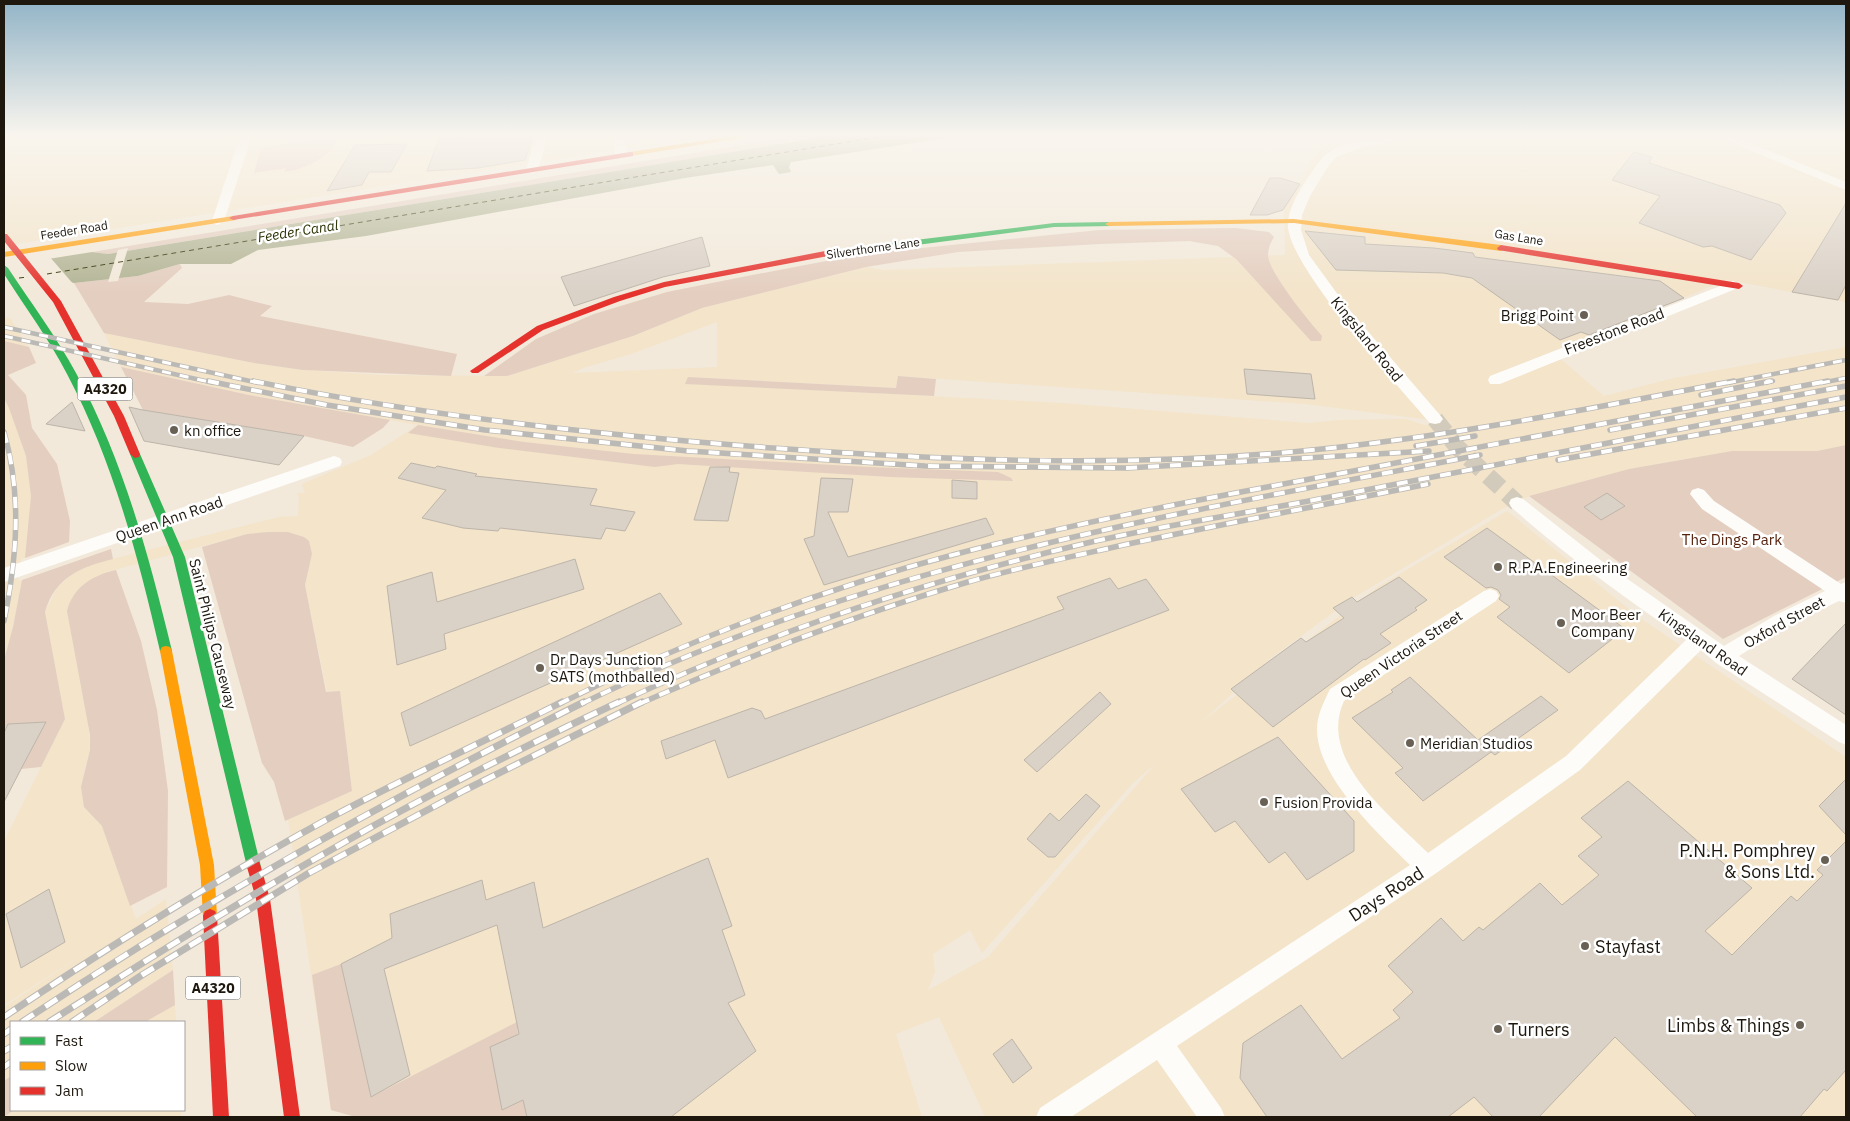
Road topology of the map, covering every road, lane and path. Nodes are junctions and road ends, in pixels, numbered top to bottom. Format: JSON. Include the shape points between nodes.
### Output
{"nodes":[{"id":1,"x":229,"y":188,"type":"edge"},
{"id":2,"x":419,"y":188,"type":"edge"},
{"id":3,"x":1309,"y":188,"type":"edge"},
{"id":4,"x":218,"y":221,"type":"junction"},
{"id":5,"x":1294,"y":221,"type":"junction"},
{"id":6,"x":4,"y":236,"type":"edge"},
{"id":7,"x":4,"y":255,"type":"edge"},
{"id":8,"x":4,"y":268,"type":"edge"},
{"id":9,"x":1736,"y":285,"type":"joint"},
{"id":10,"x":475,"y":371,"type":"dead end"},
{"id":11,"x":1495,"y":380,"type":"dead end"},
{"id":12,"x":1435,"y":419,"type":"tunnel mouth"},
{"id":13,"x":334,"y":462,"type":"dead end"},
{"id":14,"x":1698,"y":494,"type":"dead end"},
{"id":15,"x":1517,"y":503,"type":"tunnel mouth"},
{"id":16,"x":4,"y":575,"type":"edge"},
{"id":17,"x":1844,"y":592,"type":"edge"},
{"id":18,"x":1490,"y":596,"type":"dead end"},
{"id":19,"x":1699,"y":640,"type":"junction"},
{"id":20,"x":1724,"y":657,"type":"junction"},
{"id":21,"x":1846,"y":736,"type":"edge"},
{"id":22,"x":1427,"y":867,"type":"junction"},
{"id":23,"x":1160,"y":1043,"type":"junction"},
{"id":24,"x":286,"y":1078,"type":"junction"},
{"id":25,"x":277,"y":1102,"type":"dead end"},
{"id":26,"x":221,"y":1114,"type":"edge"},
{"id":27,"x":292,"y":1117,"type":"edge"},
{"id":28,"x":1049,"y":1117,"type":"edge"},
{"id":29,"x":1212,"y":1117,"type":"edge"}],
"edges":[{"from":1,"to":4,"type":"street"},
{"from":2,"to":4,"type":"street","name":"Feeder Road"},
{"from":3,"to":5,"type":"street"},
{"from":4,"to":7,"type":"street","name":"Feeder Road"},
{"from":5,"to":9,"type":"street","name":"Gas Lane","via":[[1487,246]]},
{"from":5,"to":10,"type":"street","name":"Silverthorne Lane","via":[[1054,226],[848,250],[729,270],[617,298],[562,318],[540,328]]},
{"from":5,"to":12,"type":"street","name":"Kingsland Road","via":[[1303,255],[1342,310]]},
{"from":6,"to":24,"type":"street","name":"Saint Philips Causeway","number":"A4320","via":[[57,302],[92,364],[119,416],[179,557],[263,899]]},
{"from":8,"to":26,"type":"street","number":"A4320","via":[[49,334],[97,426],[146,565],[172,674],[207,865]]},
{"from":9,"to":11,"type":"street","name":"Freestone Road"},
{"from":13,"to":16,"type":"street","name":"Queen Ann Road"},
{"from":14,"to":17,"type":"street","via":[[1708,505]]},
{"from":15,"to":19,"type":"street","name":"Kingsland Road","via":[[1550,532]]},
{"from":17,"to":20,"type":"street","name":"Oxford Street","via":[[1780,621]]},
{"from":18,"to":22,"type":"street","name":"Queen Victoria Street","via":[[1337,695],[1329,710],[1327,737],[1335,760],[1358,796]]},
{"from":19,"to":20,"type":"street","name":"Kingsland Road"},
{"from":19,"to":22,"type":"street","name":"Days Road","via":[[1573,763]]},
{"from":20,"to":21,"type":"street","name":"Kingsland Road"},
{"from":22,"to":23,"type":"street","name":"Days Road"},
{"from":23,"to":28,"type":"street","name":"Days Road"},
{"from":23,"to":29,"type":"street"},
{"from":24,"to":25,"type":"street","name":"Saint Philips Causeway","number":"A4320"},
{"from":24,"to":27,"type":"street","name":"Saint Philips Causeway","number":"A4320"}]}
